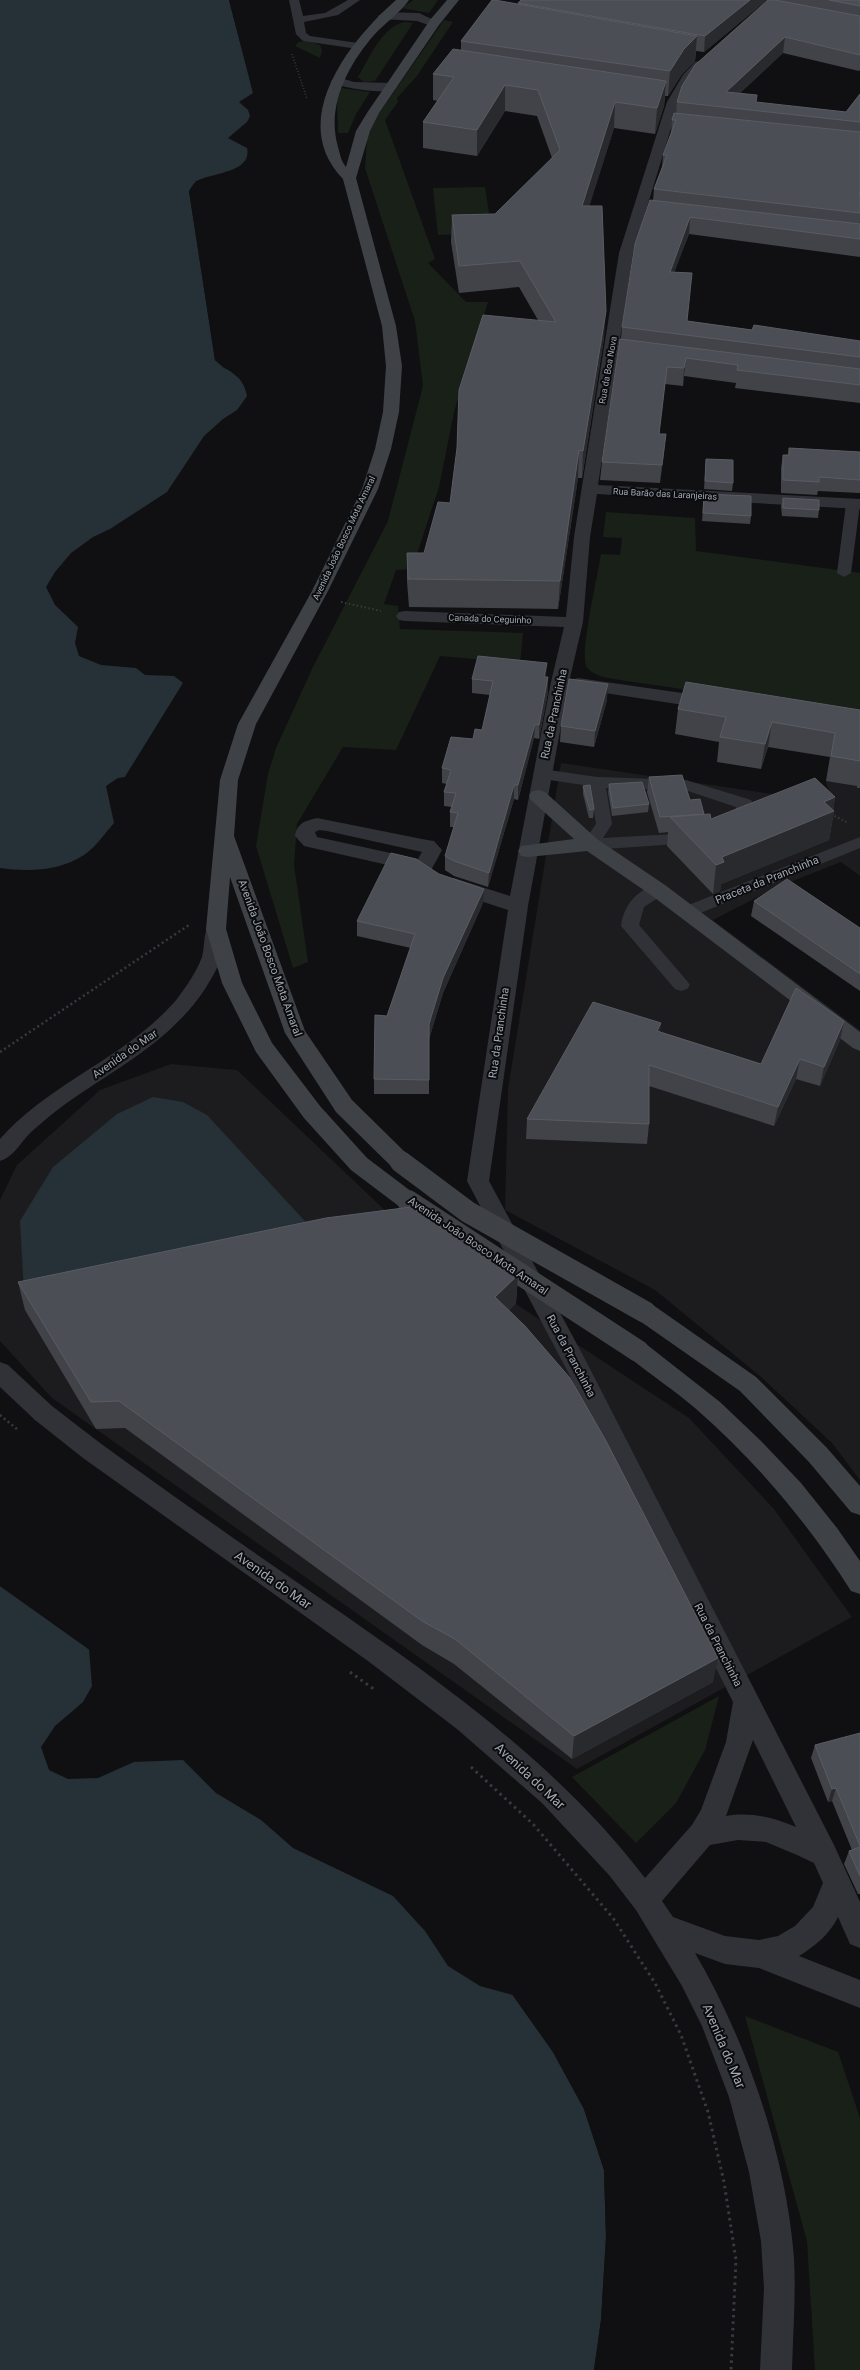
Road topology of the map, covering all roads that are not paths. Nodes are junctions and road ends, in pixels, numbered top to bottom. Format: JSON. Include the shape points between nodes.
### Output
{"nodes":[{"id":1,"x":294,"y":0,"type":"edge"},
{"id":2,"x":355,"y":0,"type":"edge"},
{"id":3,"x":403,"y":0,"type":"edge"},
{"id":4,"x":453,"y":0,"type":"edge"},
{"id":5,"x":384,"y":16,"type":"junction"},
{"id":6,"x":298,"y":20,"type":"junction"},
{"id":7,"x":434,"y":23,"type":"junction"},
{"id":8,"x":358,"y":46,"type":"junction"},
{"id":9,"x":691,"y":55,"type":"edge"},
{"id":10,"x":337,"y":81,"type":"junction"},
{"id":11,"x":391,"y":86,"type":"junction"},
{"id":12,"x":657,"y":100,"type":"edge"},
{"id":13,"x":673,"y":102,"type":"junction"},
{"id":14,"x":665,"y":123,"type":"junction"},
{"id":15,"x":681,"y":125,"type":"edge"},
{"id":16,"x":349,"y":178,"type":"junction"},
{"id":17,"x":638,"y":210,"type":"junction"},
{"id":18,"x":654,"y":212,"type":"edge"},
{"id":19,"x":612,"y":350,"type":"junction"},
{"id":20,"x":627,"y":352,"type":"edge"},
{"id":21,"x":590,"y":490,"type":"junction"},
{"id":22,"x":856,"y":504,"type":"edge"},
{"id":23,"x":844,"y":573,"type":"dead end"},
{"id":24,"x":405,"y":616,"type":"road end"},
{"id":25,"x":574,"y":622,"type":"junction"},
{"id":26,"x":560,"y":682,"type":"junction"},
{"id":27,"x":726,"y":705,"type":"edge"},
{"id":28,"x":542,"y":774,"type":"junction"},
{"id":29,"x":597,"y":782,"type":"junction"},
{"id":30,"x":538,"y":796,"type":"junction"},
{"id":31,"x":226,"y":838,"type":"junction"},
{"id":32,"x":590,"y":844,"type":"junction"},
{"id":33,"x":856,"y":849,"type":"edge"},
{"id":34,"x":528,"y":851,"type":"junction"},
{"id":35,"x":423,"y":867,"type":"junction"},
{"id":36,"x":658,"y":890,"type":"junction"},
{"id":37,"x":518,"y":906,"type":"junction"},
{"id":38,"x":687,"y":912,"type":"junction"},
{"id":39,"x":216,"y":929,"type":"junction"},
{"id":40,"x":681,"y":985,"type":"dead end"},
{"id":41,"x":860,"y":1043,"type":"edge"},
{"id":42,"x":0,"y":1153,"type":"edge"},
{"id":43,"x":0,"y":1372,"type":"edge"},
{"id":44,"x":860,"y":1504,"type":"edge"},
{"id":45,"x":860,"y":1583,"type":"edge"},
{"id":46,"x":746,"y":1702,"type":"junction"},
{"id":47,"x":702,"y":1834,"type":"junction"},
{"id":48,"x":824,"y":1854,"type":"junction"},
{"id":49,"x":836,"y":1882,"type":"junction"},
{"id":50,"x":646,"y":1900,"type":"junction"},
{"id":51,"x":665,"y":1928,"type":"junction"},
{"id":52,"x":860,"y":1934,"type":"edge"},
{"id":53,"x":759,"y":1954,"type":"junction"},
{"id":54,"x":860,"y":1994,"type":"edge"},
{"id":55,"x":776,"y":2370,"type":"edge"}],
"edges":[{"from":1,"to":6,"type":"lane"},
{"from":2,"to":6,"type":"lane","via":[[341,12],[329,17]]},
{"from":3,"to":5,"type":"main road","name":"Avenida João Bosco Mota Amaral"},
{"from":4,"to":7,"type":"main road"},
{"from":5,"to":7,"type":"street","via":[[413,16]]},
{"from":5,"to":8,"type":"main road","name":"Avenida João Bosco Mota Amaral"},
{"from":6,"to":8,"type":"lane","via":[[301,34],[307,39]]},
{"from":7,"to":11,"type":"main road"},
{"from":8,"to":10,"type":"main road","name":"Avenida João Bosco Mota Amaral"},
{"from":9,"to":13,"type":"street","name":"Rua da Boa Nova","via":[[707,58],[688,78]]},
{"from":10,"to":11,"type":"street","via":[[353,86]]},
{"from":10,"to":16,"type":"main road","name":"Avenida João Bosco Mota Amaral","via":[[328,121],[329,141],[335,163]]},
{"from":11,"to":16,"type":"main road","via":[[363,131]]},
{"from":12,"to":13,"type":"street"},
{"from":13,"to":14,"type":"street","name":"Rua da Boa Nova"},
{"from":14,"to":15,"type":"street"},
{"from":14,"to":17,"type":"street","name":"Rua da Boa Nova"},
{"from":16,"to":31,"type":"main road","name":"Avenida João Bosco Mota Amaral","via":[[389,326],[394,366],[391,412],[383,449],[370,489],[320,591],[247,724],[229,780]]},
{"from":17,"to":18,"type":"street"},
{"from":17,"to":19,"type":"street","name":"Rua da Boa Nova","via":[[626,253]]},
{"from":19,"to":20,"type":"street"},
{"from":19,"to":21,"type":"street","name":"Rua da Boa Nova","via":[[605,377]]},
{"from":21,"to":22,"type":"street","name":"Rua Barão das Laranjeiras"},
{"from":21,"to":25,"type":"street","name":"Rua da Boa Nova","via":[[582,537]]},
{"from":22,"to":23,"type":"lane"},
{"from":24,"to":25,"type":"street","name":"Canada do Ceguinho"},
{"from":25,"to":26,"type":"street","name":"Rua da Pranchinha"},
{"from":26,"to":27,"type":"street"},
{"from":26,"to":28,"type":"street","name":"Rua da Pranchinha"},
{"from":28,"to":29,"type":"lane"},
{"from":28,"to":30,"type":"street","name":"Rua da Pranchinha"},
{"from":29,"to":32,"type":"lane","via":[[604,824]]},
{"from":29,"to":32,"type":"lane","via":[[686,785],[745,804],[742,820],[704,837]]},
{"from":30,"to":32,"type":"main road"},
{"from":30,"to":34,"type":"street","name":"Rua da Pranchinha"},
{"from":31,"to":39,"type":"main road","name":"Avenida João Bosco Mota Amaral"},
{"from":31,"to":44,"type":"main road","name":"Avenida João Bosco Mota Amaral","bridge":true,"via":[[295,1033],[344,1106],[401,1162],[468,1212],[645,1312],[748,1384],[818,1455]]},
{"from":32,"to":34,"type":"main road"},
{"from":32,"to":36,"type":"main road"},
{"from":33,"to":38,"type":"lane","name":"Praceta da Pranchinha"},
{"from":34,"to":37,"type":"street","name":"Rua da Pranchinha"},
{"from":35,"to":35,"type":"street","via":[[311,842],[305,836],[306,829],[317,824],[427,846],[432,850]]},
{"from":35,"to":37,"type":"street","via":[[446,882]]},
{"from":36,"to":38,"type":"main road"},
{"from":36,"to":40,"type":"lane","via":[[638,901],[631,912],[630,926]]},
{"from":37,"to":46,"type":"street","name":"Rua da Pranchinha","via":[[478,1181],[578,1368]]},
{"from":38,"to":41,"type":"main road"},
{"from":39,"to":42,"type":"street","name":"Avenida do Mar","via":[[212,957],[193,993],[155,1034],[48,1108]]},
{"from":39,"to":45,"type":"main road","name":"Avenida João Bosco Mota Amaral","bridge":true,"via":[[232,983],[264,1046],[312,1112],[359,1164],[408,1200],[638,1351],[711,1408],[768,1462],[844,1557]]},
{"from":43,"to":50,"type":"street","name":"Avenida do Mar","via":[[18,1391],[71,1436],[352,1636],[491,1739],[592,1834]]},
{"from":46,"to":47,"type":"street","via":[[739,1742],[712,1816]]},
{"from":46,"to":48,"type":"street","name":"Rua da Pranchinha"},
{"from":47,"to":48,"type":"street","via":[[722,1828],[750,1825],[782,1833]]},
{"from":47,"to":50,"type":"street","via":[[661,1879]]},
{"from":48,"to":49,"type":"street","name":"Rua da Pranchinha"},
{"from":49,"to":52,"type":"street","name":"Rua da Pranchinha"},
{"from":49,"to":53,"type":"street","via":[[824,1916],[805,1936],[783,1949]]},
{"from":50,"to":51,"type":"street","name":"Avenida do Mar"},
{"from":51,"to":53,"type":"street","via":[[725,1950]]},
{"from":51,"to":55,"type":"street","name":"Avenida do Mar","via":[[717,2025],[747,2101],[770,2193],[779,2274]]},
{"from":53,"to":54,"type":"street"}]}
